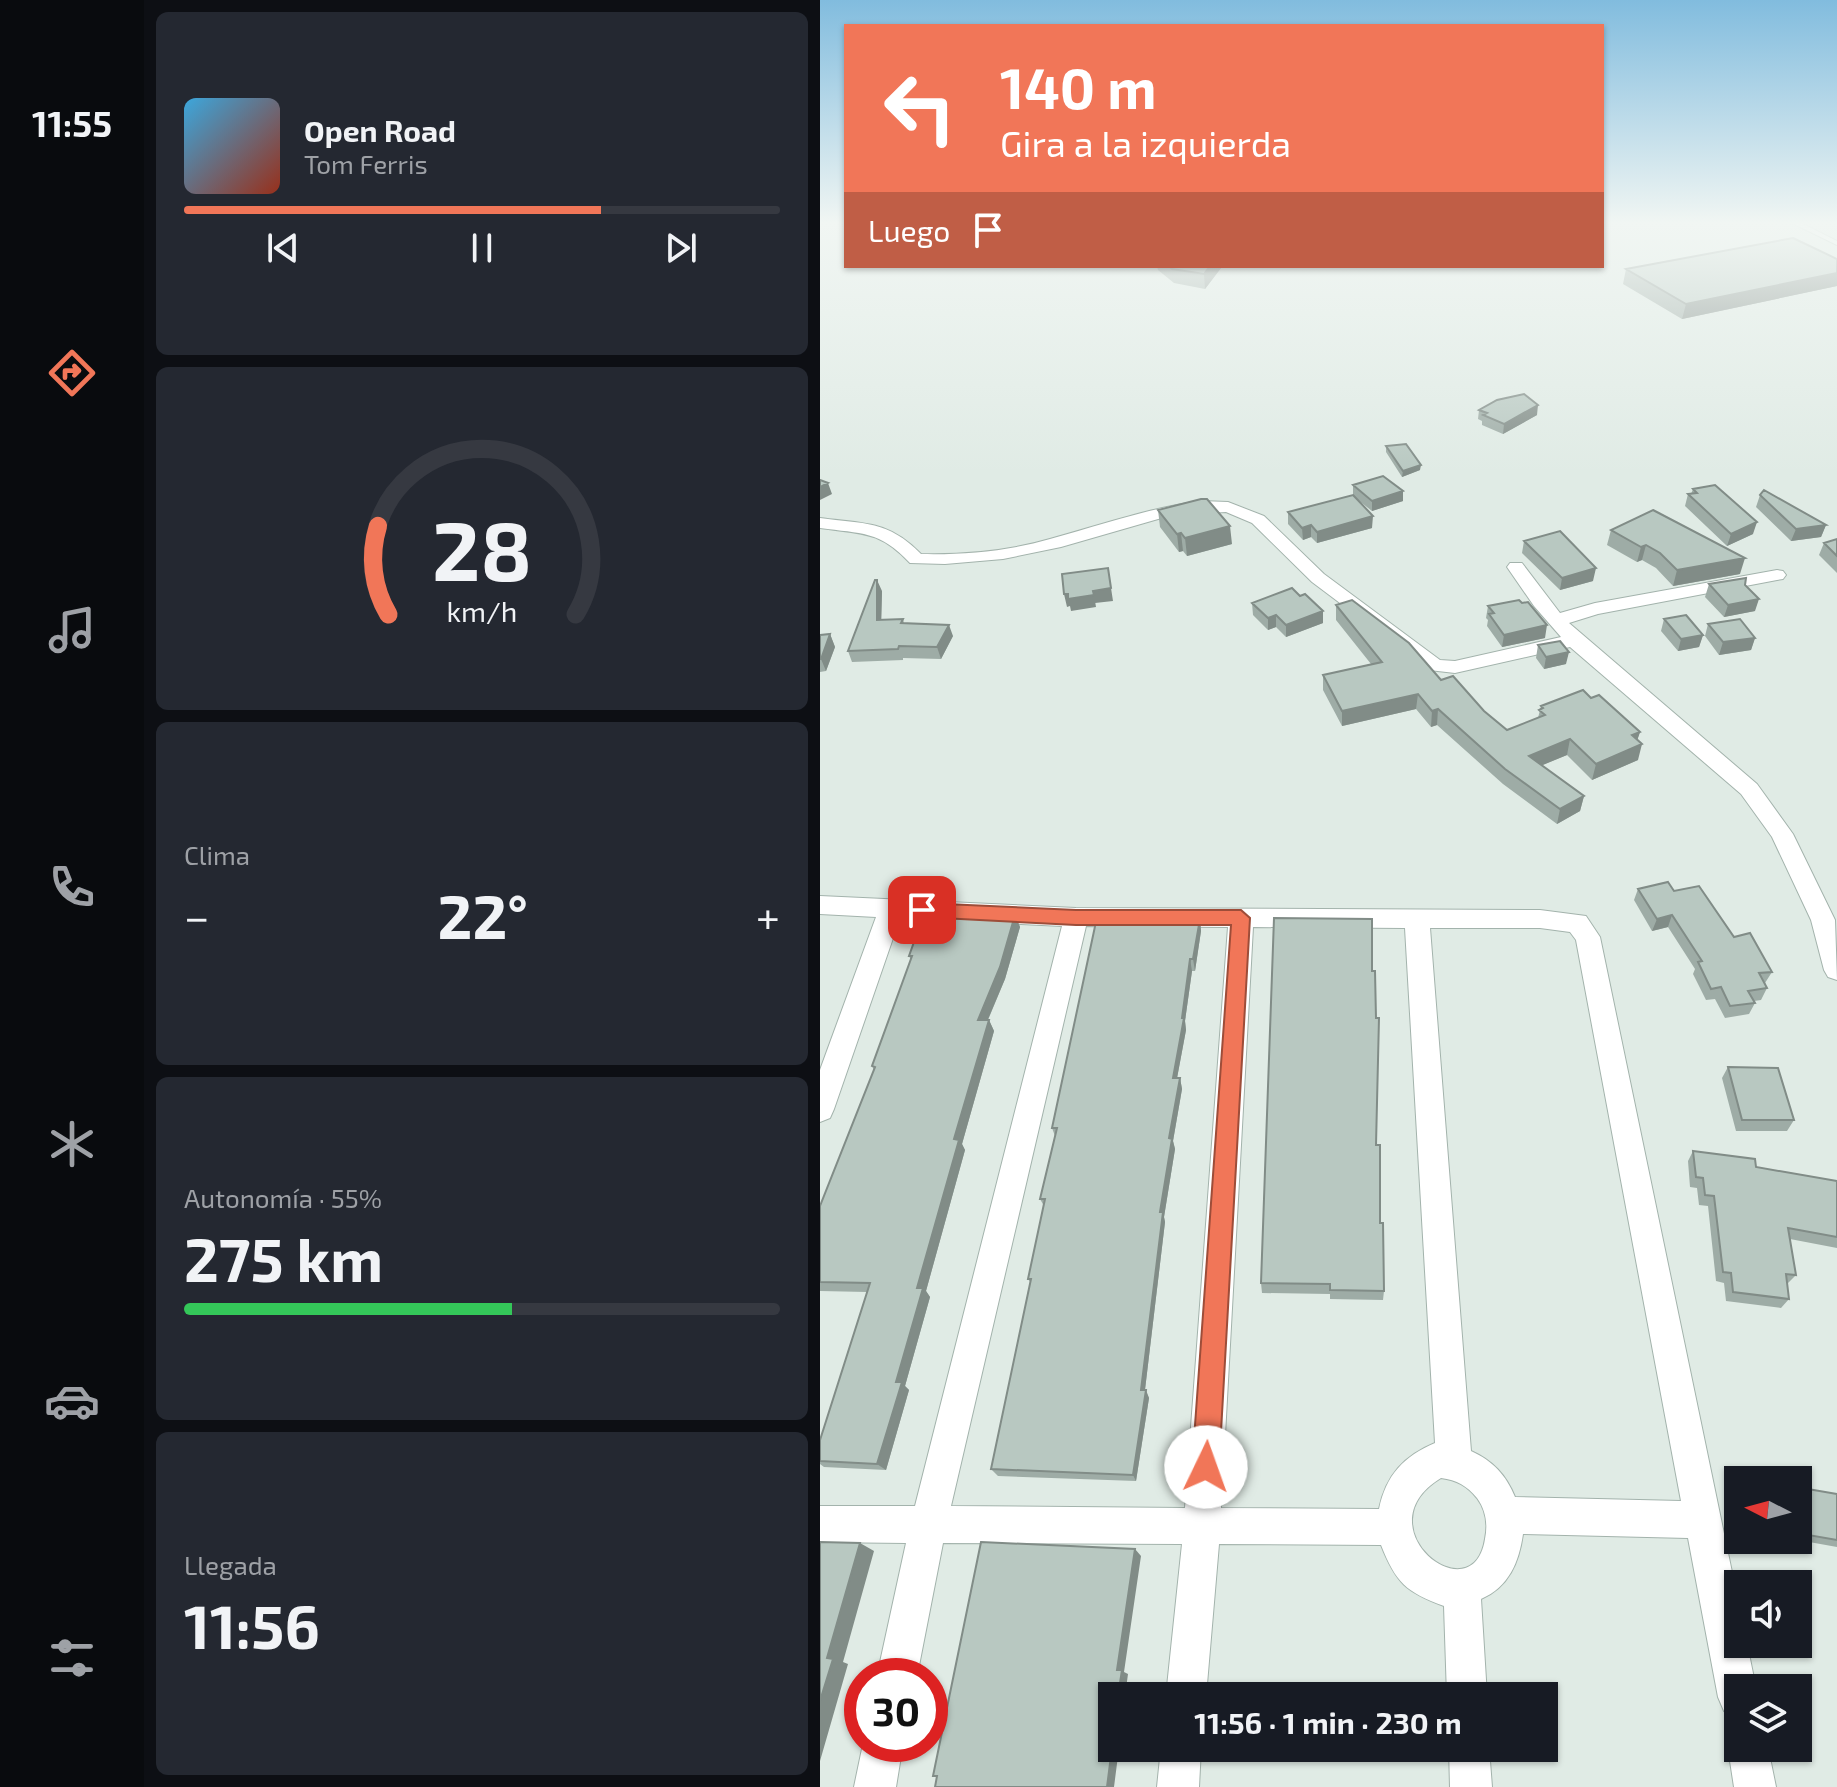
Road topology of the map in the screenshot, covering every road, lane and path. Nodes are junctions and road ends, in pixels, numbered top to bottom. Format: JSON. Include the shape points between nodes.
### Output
{"nodes":[{"id":1,"x":820,"y":523,"type":"edge"},
{"id":2,"x":1516,"y":567,"type":"dead end"},
{"id":3,"x":1777,"y":575,"type":"dead end"},
{"id":4,"x":1555,"y":621,"type":"junction"},
{"id":5,"x":1574,"y":640,"type":"junction"},
{"id":6,"x":820,"y":905,"type":"edge"},
{"id":7,"x":891,"y":908,"type":"junction"},
{"id":8,"x":1076,"y":917,"type":"junction"},
{"id":9,"x":1241,"y":918,"type":"junction"},
{"id":10,"x":1417,"y":918,"type":"junction"},
{"id":11,"x":1837,"y":970,"type":"edge"},
{"id":12,"x":820,"y":1109,"type":"edge"},
{"id":13,"x":1454,"y":1460,"type":"junction"},
{"id":14,"x":1504,"y":1515,"type":"junction"},
{"id":15,"x":1704,"y":1520,"type":"junction"},
{"id":16,"x":820,"y":1524,"type":"edge"},
{"id":17,"x":928,"y":1525,"type":"junction"},
{"id":18,"x":1394,"y":1527,"type":"junction"},
{"id":19,"x":1202,"y":1528,"type":"junction"},
{"id":20,"x":1462,"y":1588,"type":"junction"},
{"id":21,"x":901,"y":1658,"type":"edge"},
{"id":22,"x":1734,"y":1674,"type":"edge"},
{"id":23,"x":1187,"y":1682,"type":"edge"},
{"id":24,"x":1466,"y":1682,"type":"edge"},
{"id":25,"x":880,"y":1762,"type":"edge"},
{"id":26,"x":1180,"y":1762,"type":"edge"},
{"id":27,"x":1470,"y":1762,"type":"edge"},
{"id":28,"x":1751,"y":1762,"type":"edge"},
{"id":29,"x":875,"y":1787,"type":"edge"},
{"id":30,"x":1178,"y":1787,"type":"edge"},
{"id":31,"x":1471,"y":1787,"type":"edge"},
{"id":32,"x":1755,"y":1787,"type":"edge"}],
"edges":[{"from":1,"to":5,"type":"street","via":[[884,532],[916,559],[940,560],[1032,549],[1176,509],[1228,508],[1253,516],[1303,565],[1436,666],[1455,667]]},
{"from":2,"to":4,"type":"street"},
{"from":3,"to":4,"type":"street"},
{"from":4,"to":5,"type":"street"},
{"from":5,"to":11,"type":"street","via":[[1749,789],[1782,834],[1823,920]]},
{"from":6,"to":7,"type":"street"},
{"from":7,"to":8,"type":"street"},
{"from":7,"to":12,"type":"street"},
{"from":8,"to":9,"type":"street"},
{"from":8,"to":17,"type":"street"},
{"from":9,"to":10,"type":"street"},
{"from":9,"to":19,"type":"street"},
{"from":10,"to":13,"type":"street"},
{"from":10,"to":15,"type":"street","via":[[1561,920],[1577,923],[1588,937]]},
{"from":13,"to":14,"type":"street","via":[[1486,1478]]},
{"from":13,"to":18,"type":"street","via":[[1423,1465],[1409,1476],[1394,1508]]},
{"from":14,"to":15,"type":"street"},
{"from":14,"to":20,"type":"street","via":[[1501,1554],[1492,1570]]},
{"from":15,"to":22,"type":"street"},
{"from":16,"to":17,"type":"street"},
{"from":17,"to":19,"type":"street"},
{"from":17,"to":21,"type":"street"},
{"from":18,"to":19,"type":"street"},
{"from":18,"to":20,"type":"street","via":[[1410,1566],[1443,1587]]},
{"from":19,"to":23,"type":"street"},
{"from":20,"to":24,"type":"street"},
{"from":25,"to":29,"type":"street"},
{"from":26,"to":30,"type":"street"},
{"from":27,"to":31,"type":"street"},
{"from":28,"to":32,"type":"street"}]}
